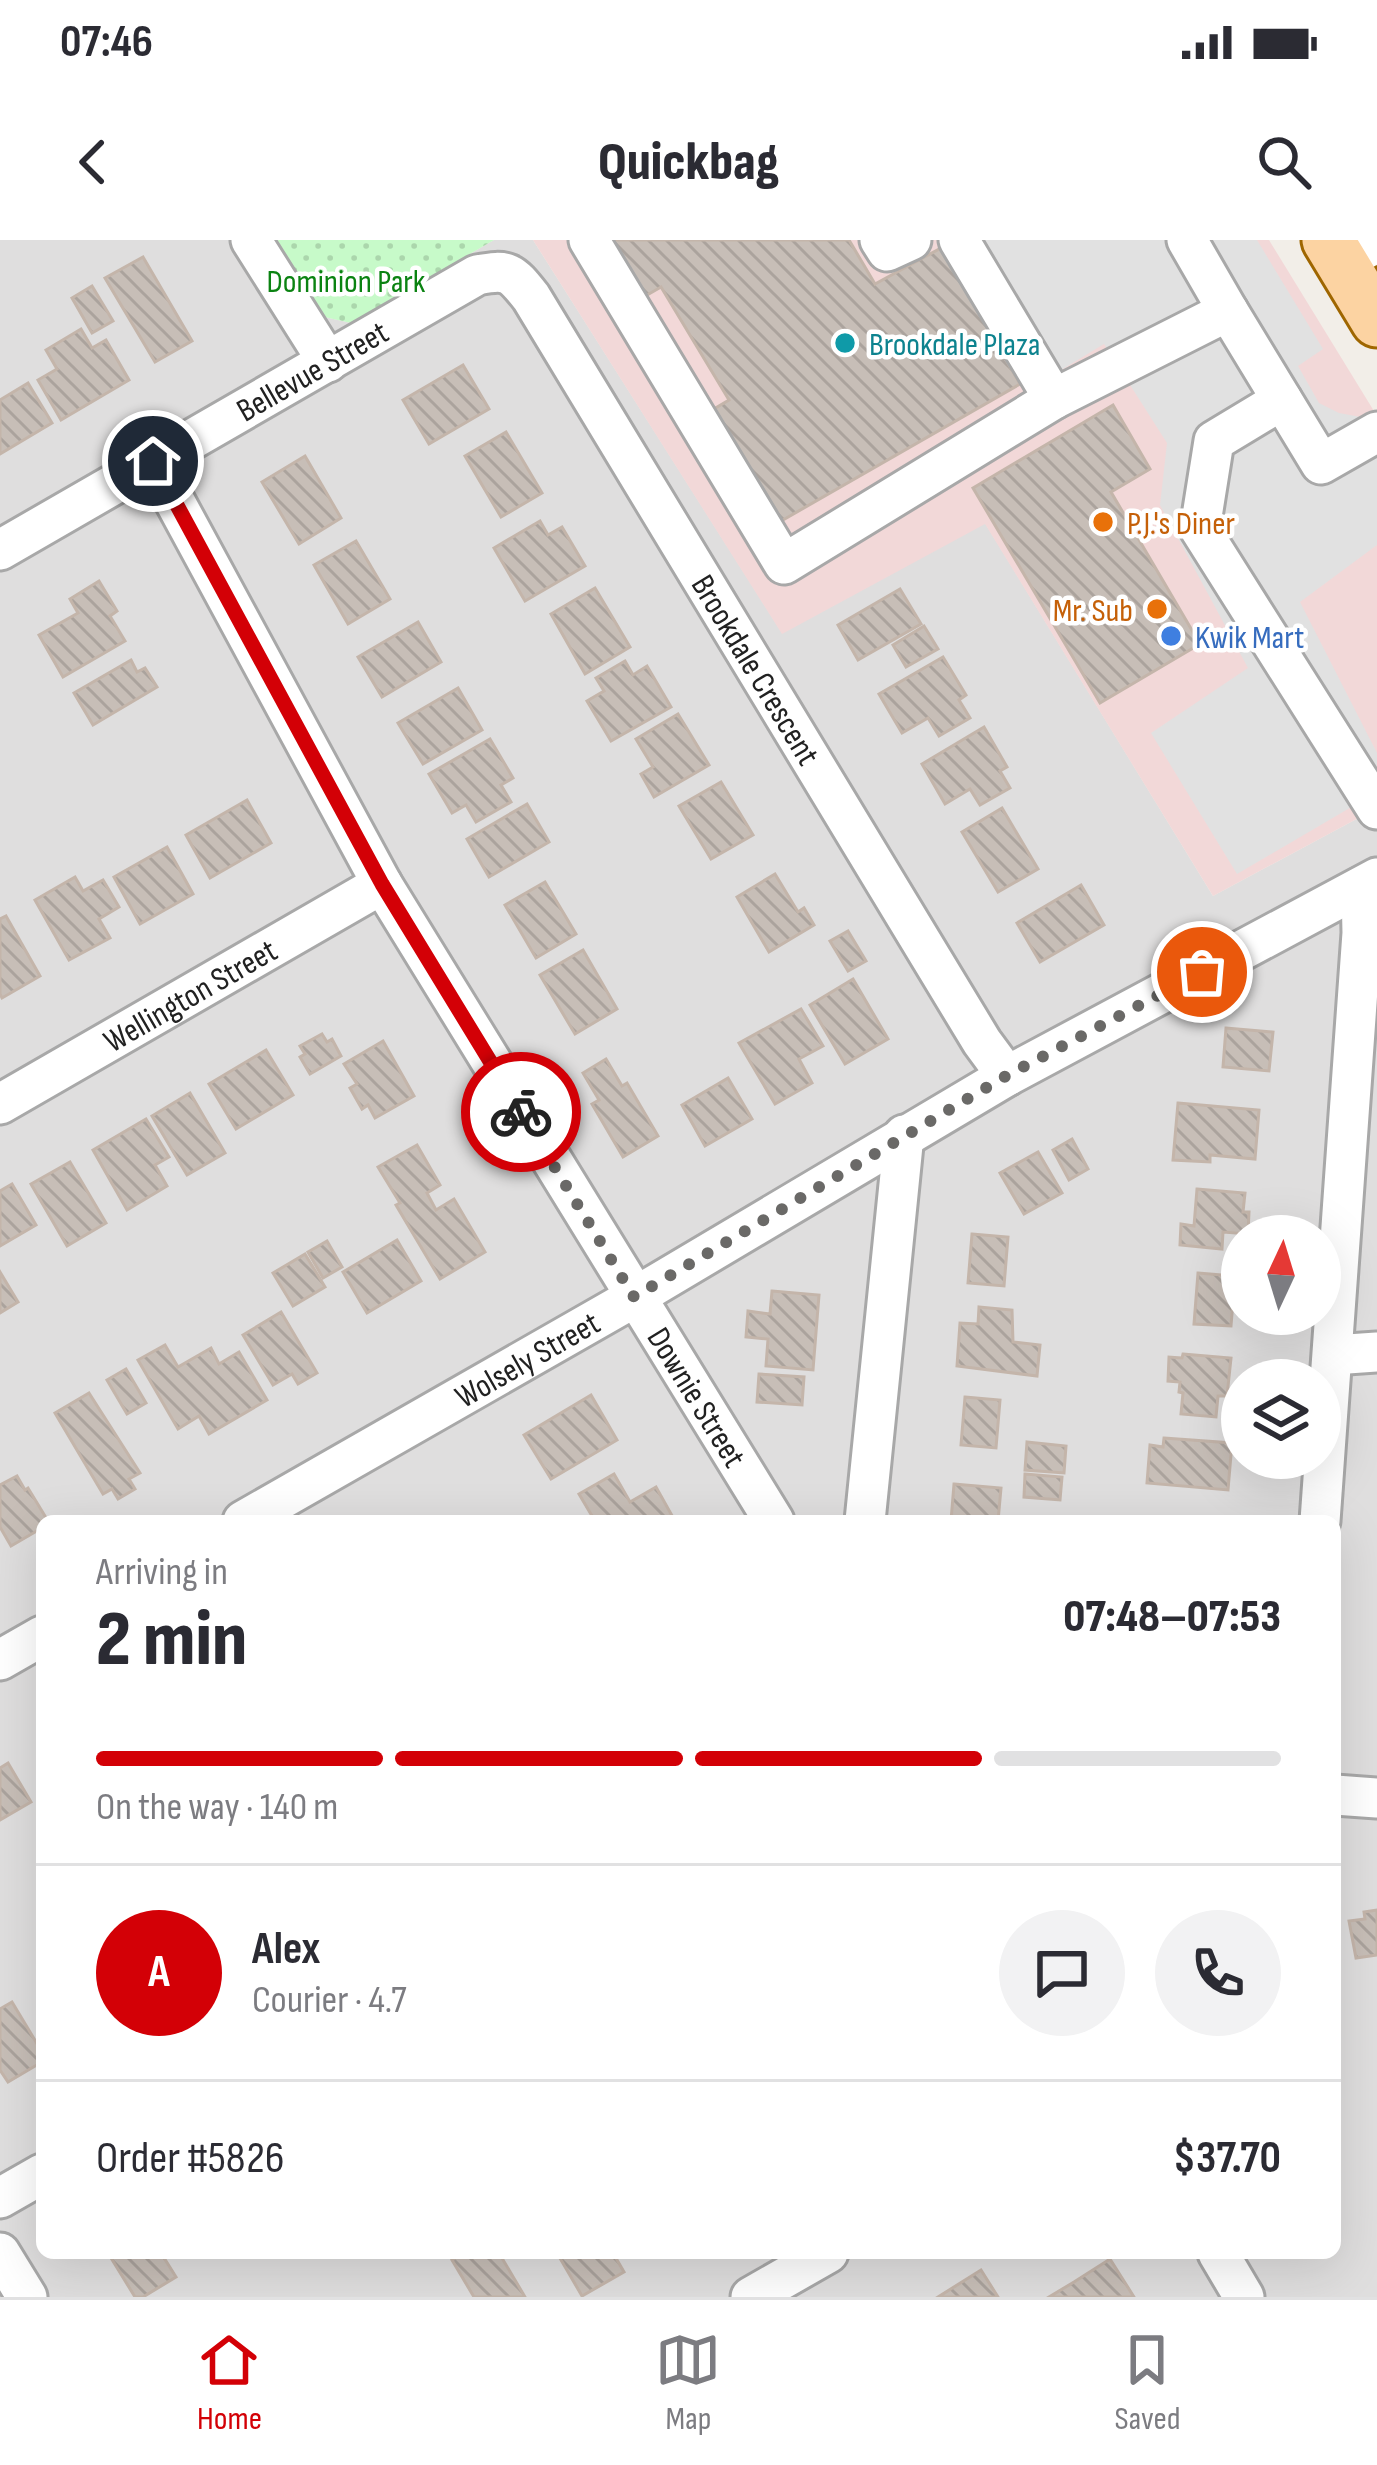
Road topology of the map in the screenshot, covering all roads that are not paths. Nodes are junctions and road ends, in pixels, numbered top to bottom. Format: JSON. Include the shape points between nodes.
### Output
{"nodes":[{"id":1,"x":250,"y":240,"type":"edge"},
{"id":2,"x":589,"y":240,"type":"edge"},
{"id":3,"x":880,"y":240,"type":"edge"},
{"id":4,"x":911,"y":240,"type":"edge"},
{"id":5,"x":959,"y":240,"type":"edge"},
{"id":6,"x":1187,"y":240,"type":"edge"},
{"id":7,"x":1349,"y":248,"type":"edge"},
{"id":8,"x":502,"y":270,"type":"joint"},
{"id":9,"x":1228,"y":311,"type":"junction"},
{"id":10,"x":1377,"y":321,"type":"edge"},
{"id":11,"x":328,"y":362,"type":"junction"},
{"id":12,"x":1054,"y":399,"type":"junction"},
{"id":13,"x":1282,"y":400,"type":"junction"},
{"id":14,"x":1377,"y":432,"type":"edge"},
{"id":15,"x":153,"y":461,"type":"junction"},
{"id":16,"x":0,"y":550,"type":"edge"},
{"id":17,"x":1377,"y":809,"type":"edge"},
{"id":18,"x":1369,"y":883,"type":"edge"},
{"id":19,"x":382,"y":884,"type":"junction"},
{"id":20,"x":1006,"y":1076,"type":"junction"},
{"id":21,"x":0,"y":1104,"type":"edge"},
{"id":22,"x":904,"y":1135,"type":"junction"},
{"id":23,"x":634,"y":1297,"type":"junction"},
{"id":24,"x":1377,"y":1352,"type":"edge"},
{"id":25,"x":1333,"y":1355,"type":"junction"},
{"id":26,"x":253,"y":1515,"type":"edge"},
{"id":27,"x":770,"y":1515,"type":"edge"},
{"id":28,"x":866,"y":1515,"type":"edge"},
{"id":29,"x":1320,"y":1515,"type":"edge"},
{"id":30,"x":36,"y":1639,"type":"edge"},
{"id":31,"x":0,"y":1660,"type":"edge"},
{"id":32,"x":1341,"y":1795,"type":"edge"},
{"id":33,"x":1377,"y":1798,"type":"edge"},
{"id":34,"x":36,"y":2177,"type":"edge"},
{"id":35,"x":0,"y":2198,"type":"edge"},
{"id":36,"x":0,"y":2253,"type":"edge"},
{"id":37,"x":818,"y":2259,"type":"edge"},
{"id":38,"x":1222,"y":2259,"type":"edge"},
{"id":39,"x":27,"y":2297,"type":"edge"},
{"id":40,"x":751,"y":2297,"type":"edge"},
{"id":41,"x":1244,"y":2297,"type":"edge"}],
"edges":[{"from":1,"to":11,"type":"street"},
{"from":2,"to":12,"type":"street","via":[[784,564]]},
{"from":3,"to":4,"type":"street","via":[[887,251]]},
{"from":5,"to":12,"type":"street"},
{"from":6,"to":9,"type":"street"},
{"from":7,"to":10,"type":"main road"},
{"from":8,"to":11,"type":"street","name":"Bellevue Street","via":[[477,274]]},
{"from":8,"to":20,"type":"street","name":"Brookdale Crescent","via":[[531,297]]},
{"from":9,"to":12,"type":"street"},
{"from":9,"to":13,"type":"street"},
{"from":11,"to":15,"type":"street","name":"Bellevue Street"},
{"from":13,"to":14,"type":"street","via":[[1322,464]]},
{"from":13,"to":17,"type":"street","via":[[1214,441],[1200,530]]},
{"from":15,"to":16,"type":"street","name":"Bellevue Street"},
{"from":15,"to":19,"type":"street","name":"Downie Street"},
{"from":18,"to":20,"type":"street","name":"Wolsely Street"},
{"from":18,"to":25,"type":"street"},
{"from":19,"to":21,"type":"street","name":"Wellington Street"},
{"from":19,"to":23,"type":"street","name":"Downie Street"},
{"from":20,"to":22,"type":"street","name":"Wolsely Street"},
{"from":22,"to":23,"type":"street","name":"Wolsely Street"},
{"from":22,"to":28,"type":"street"},
{"from":23,"to":26,"type":"street","name":"Wolsely Street"},
{"from":23,"to":27,"type":"street","name":"Downie Street"},
{"from":24,"to":25,"type":"street"},
{"from":25,"to":29,"type":"street"},
{"from":30,"to":31,"type":"street"},
{"from":32,"to":33,"type":"street"},
{"from":34,"to":35,"type":"street"},
{"from":36,"to":39,"type":"street"},
{"from":37,"to":40,"type":"street"},
{"from":38,"to":41,"type":"street"}]}
